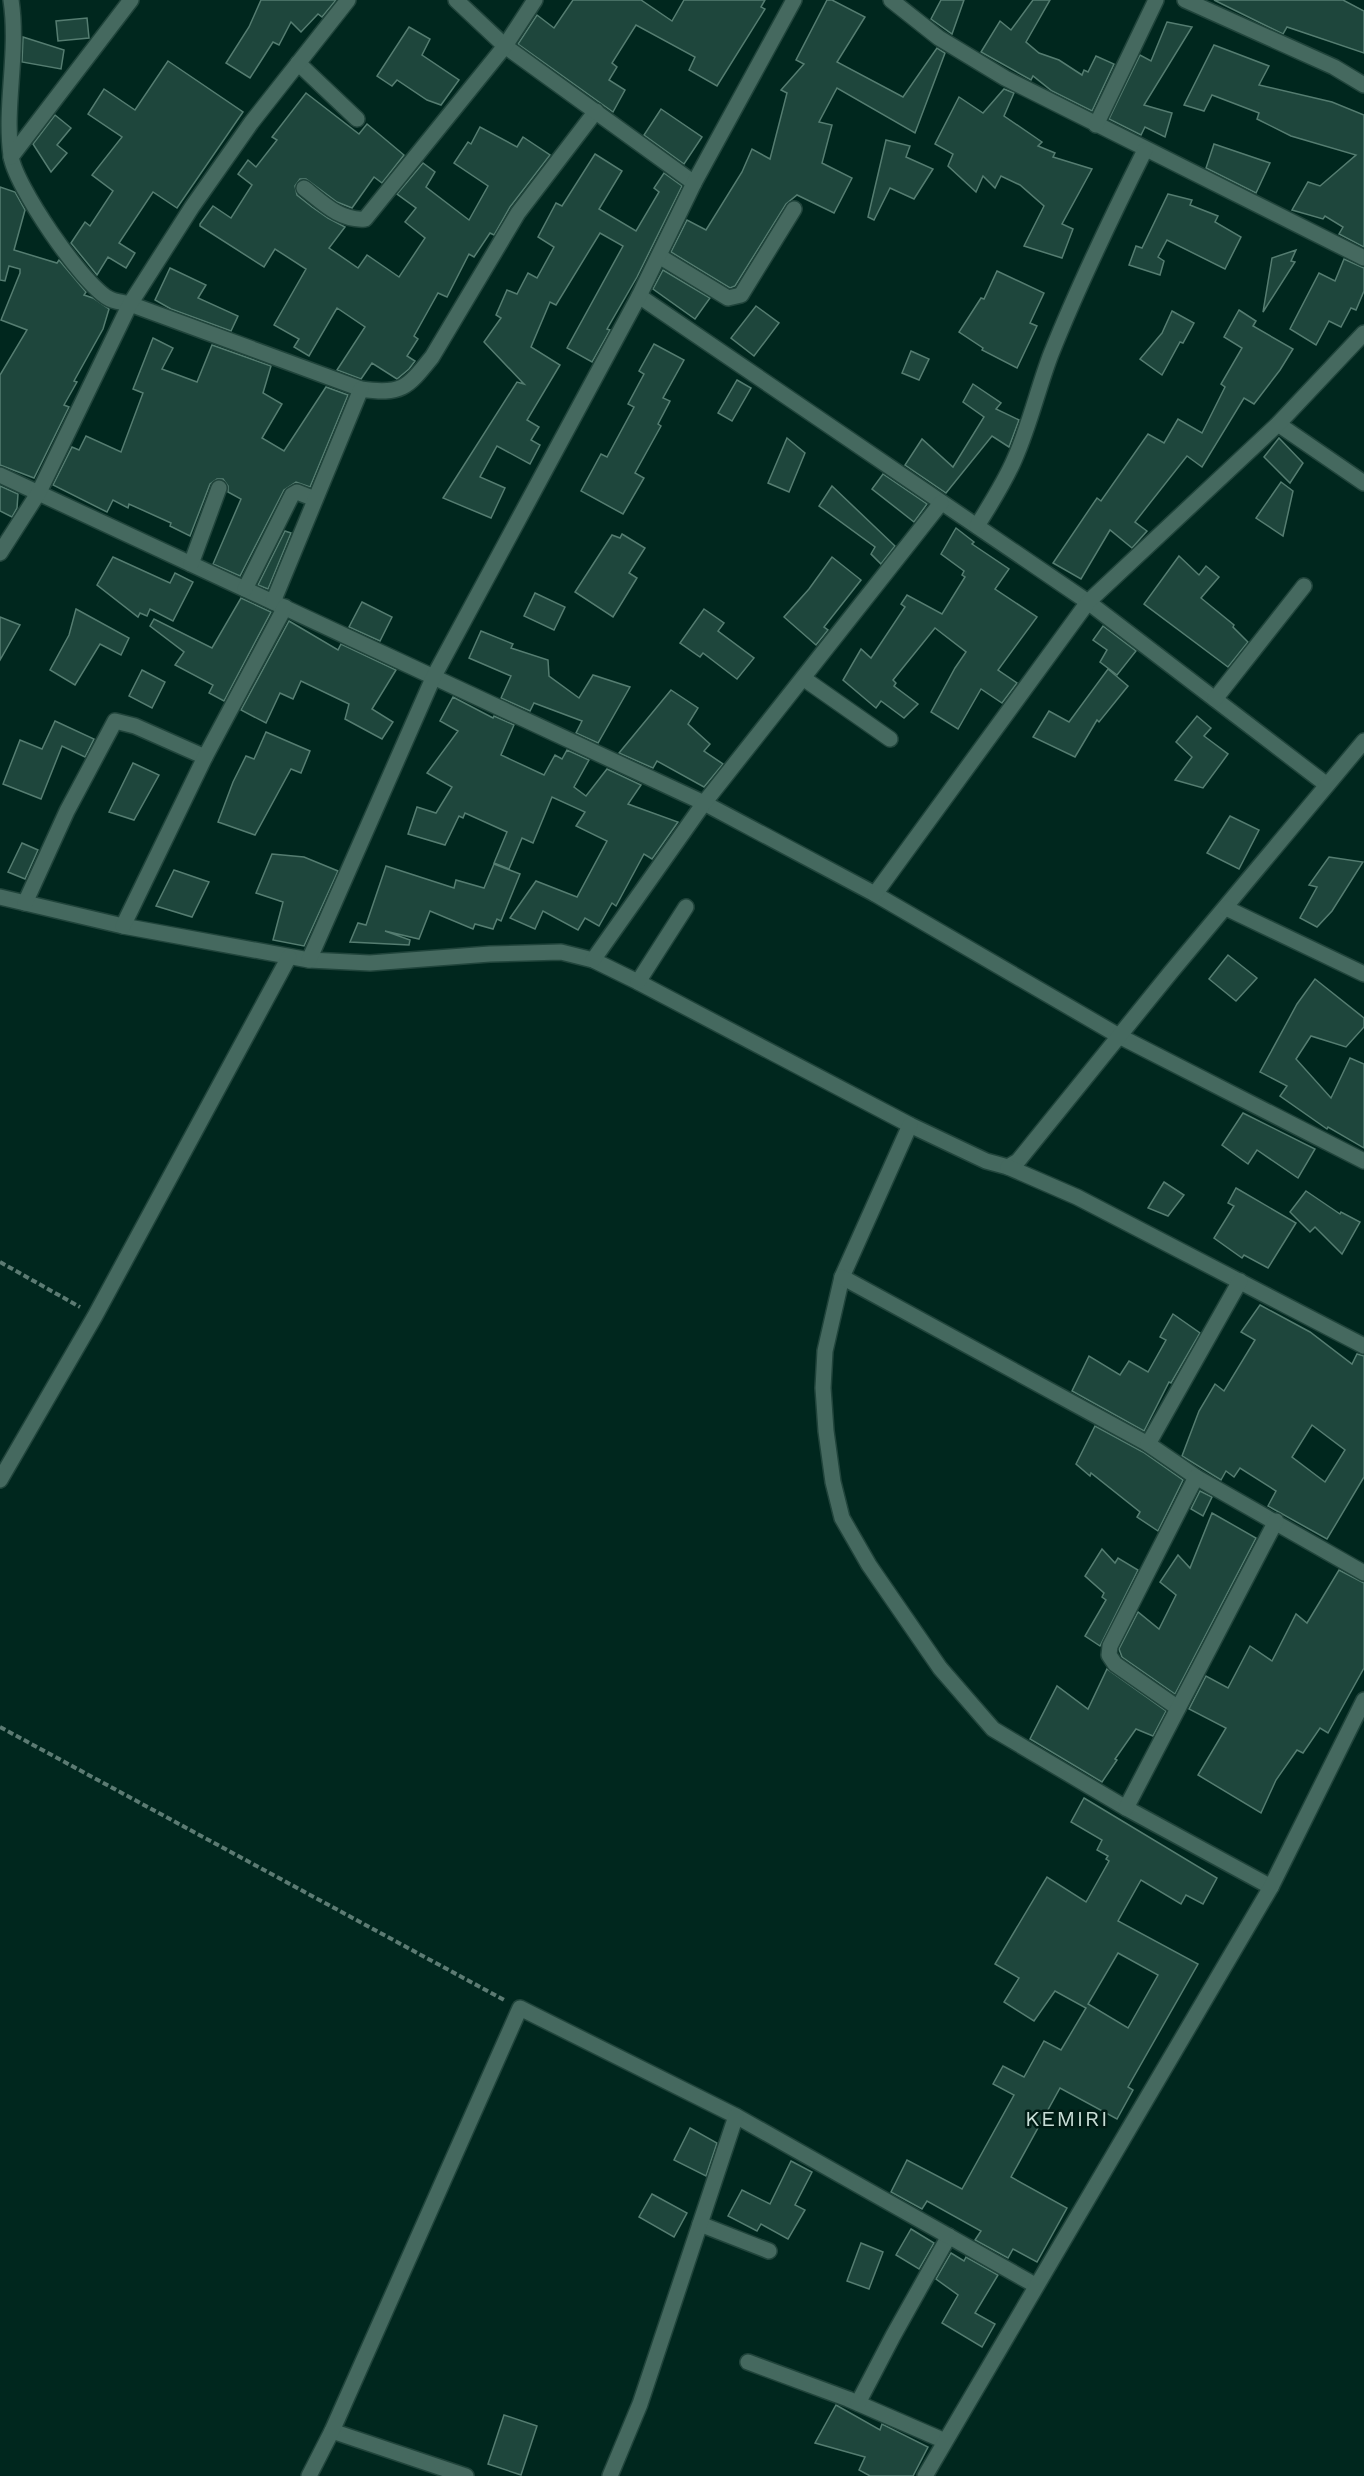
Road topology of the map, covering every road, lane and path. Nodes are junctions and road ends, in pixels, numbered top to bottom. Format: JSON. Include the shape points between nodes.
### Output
{"nodes":[{"id":1,"x":11,"y":0,"type":"edge"},
{"id":2,"x":131,"y":0,"type":"edge"},
{"id":3,"x":348,"y":0,"type":"edge"},
{"id":4,"x":456,"y":0,"type":"edge"},
{"id":5,"x":535,"y":0,"type":"edge"},
{"id":6,"x":794,"y":0,"type":"edge"},
{"id":7,"x":891,"y":0,"type":"edge"},
{"id":8,"x":1156,"y":0,"type":"edge"},
{"id":9,"x":1185,"y":0,"type":"edge"},
{"id":10,"x":505,"y":46,"type":"junction"},
{"id":11,"x":298,"y":63,"type":"junction"},
{"id":12,"x":1364,"y":85,"type":"edge"},
{"id":13,"x":596,"y":111,"type":"junction"},
{"id":14,"x":357,"y":119,"type":"dead end"},
{"id":15,"x":1096,"y":125,"type":"junction"},
{"id":16,"x":1145,"y":150,"type":"junction"},
{"id":17,"x":11,"y":157,"type":"junction"},
{"id":18,"x":694,"y":183,"type":"junction"},
{"id":19,"x":304,"y":188,"type":"dead end"},
{"id":20,"x":794,"y":209,"type":"dead end"},
{"id":21,"x":658,"y":256,"type":"junction"},
{"id":22,"x":1364,"y":258,"type":"edge"},
{"id":23,"x":639,"y":296,"type":"junction"},
{"id":24,"x":130,"y":304,"type":"junction"},
{"id":25,"x":1364,"y":333,"type":"edge"},
{"id":26,"x":361,"y":389,"type":"junction"},
{"id":27,"x":1278,"y":424,"type":"junction"},
{"id":28,"x":0,"y":475,"type":"edge"},
{"id":29,"x":1364,"y":483,"type":"edge"},
{"id":30,"x":219,"y":488,"type":"dead end"},
{"id":31,"x":39,"y":492,"type":"junction"},
{"id":32,"x":315,"y":499,"type":"junction"},
{"id":33,"x":941,"y":503,"type":"junction"},
{"id":34,"x":977,"y":526,"type":"junction"},
{"id":35,"x":0,"y":553,"type":"edge"},
{"id":36,"x":191,"y":564,"type":"junction"},
{"id":37,"x":1304,"y":586,"type":"dead end"},
{"id":38,"x":245,"y":589,"type":"junction"},
{"id":39,"x":1088,"y":602,"type":"junction"},
{"id":40,"x":279,"y":605,"type":"junction"},
{"id":41,"x":434,"y":676,"type":"junction"},
{"id":42,"x":803,"y":678,"type":"junction"},
{"id":43,"x":1215,"y":699,"type":"junction"},
{"id":44,"x":890,"y":739,"type":"dead end"},
{"id":45,"x":1364,"y":741,"type":"edge"},
{"id":46,"x":205,"y":757,"type":"junction"},
{"id":47,"x":1328,"y":784,"type":"junction"},
{"id":48,"x":704,"y":802,"type":"junction"},
{"id":49,"x":875,"y":894,"type":"junction"},
{"id":50,"x":0,"y":897,"type":"edge"},
{"id":51,"x":25,"y":903,"type":"junction"},
{"id":52,"x":686,"y":907,"type":"dead end"},
{"id":53,"x":1226,"y":908,"type":"junction"},
{"id":54,"x":123,"y":926,"type":"junction"},
{"id":55,"x":289,"y":957,"type":"junction"},
{"id":56,"x":309,"y":960,"type":"junction"},
{"id":57,"x":593,"y":960,"type":"junction"},
{"id":58,"x":1364,"y":974,"type":"edge"},
{"id":59,"x":638,"y":982,"type":"junction"},
{"id":60,"x":1119,"y":1036,"type":"junction"},
{"id":61,"x":910,"y":1125,"type":"junction"},
{"id":62,"x":1364,"y":1161,"type":"edge"},
{"id":63,"x":1008,"y":1167,"type":"junction"},
{"id":64,"x":0,"y":1262,"type":"edge"},
{"id":65,"x":842,"y":1277,"type":"junction"},
{"id":66,"x":1240,"y":1281,"type":"junction"},
{"id":67,"x":95,"y":1316,"type":"junction"},
{"id":68,"x":1364,"y":1346,"type":"edge"},
{"id":69,"x":1148,"y":1444,"type":"junction"},
{"id":70,"x":1196,"y":1477,"type":"junction"},
{"id":71,"x":0,"y":1480,"type":"edge"},
{"id":72,"x":1276,"y":1521,"type":"junction"},
{"id":73,"x":1364,"y":1573,"type":"edge"},
{"id":74,"x":1364,"y":1700,"type":"edge"},
{"id":75,"x":1178,"y":1708,"type":"junction"},
{"id":76,"x":0,"y":1727,"type":"edge"},
{"id":77,"x":1126,"y":1808,"type":"junction"},
{"id":78,"x":1271,"y":1887,"type":"junction"},
{"id":79,"x":519,"y":2008,"type":"junction"},
{"id":80,"x":736,"y":2116,"type":"junction"},
{"id":81,"x":700,"y":2224,"type":"junction"},
{"id":82,"x":949,"y":2236,"type":"junction"},
{"id":83,"x":769,"y":2251,"type":"dead end"},
{"id":84,"x":1035,"y":2286,"type":"junction"},
{"id":85,"x":748,"y":2362,"type":"dead end"},
{"id":86,"x":858,"y":2403,"type":"junction"},
{"id":87,"x":332,"y":2431,"type":"junction"},
{"id":88,"x":945,"y":2441,"type":"junction"},
{"id":89,"x":421,"y":2469,"type":"edge"},
{"id":90,"x":309,"y":2476,"type":"edge"},
{"id":91,"x":466,"y":2476,"type":"edge"},
{"id":92,"x":610,"y":2476,"type":"edge"},
{"id":93,"x":926,"y":2476,"type":"edge"}],
"edges":[{"from":1,"to":17,"type":"street","via":[[15,27],[9,103]]},
{"from":2,"to":17,"type":"street"},
{"from":3,"to":11,"type":"street"},
{"from":4,"to":10,"type":"street"},
{"from":5,"to":10,"type":"street"},
{"from":6,"to":18,"type":"street"},
{"from":7,"to":15,"type":"street","via":[[977,62]]},
{"from":8,"to":15,"type":"street"},
{"from":9,"to":12,"type":"street","via":[[1334,67]]},
{"from":10,"to":13,"type":"street"},
{"from":10,"to":19,"type":"street","via":[[365,219],[341,216]]},
{"from":11,"to":14,"type":"street"},
{"from":11,"to":24,"type":"street","via":[[251,123]]},
{"from":13,"to":18,"type":"street"},
{"from":13,"to":26,"type":"street","via":[[518,213],[432,357],[416,376],[403,388],[385,393]]},
{"from":15,"to":16,"type":"street"},
{"from":16,"to":22,"type":"street"},
{"from":16,"to":34,"type":"street","via":[[1054,346],[1013,464]]},
{"from":17,"to":24,"type":"street","via":[[38,211],[83,276],[110,299]]},
{"from":18,"to":21,"type":"street"},
{"from":20,"to":21,"type":"street","via":[[741,295],[728,298]]},
{"from":21,"to":23,"type":"street"},
{"from":23,"to":33,"type":"street"},
{"from":23,"to":41,"type":"street"},
{"from":24,"to":26,"type":"street"},
{"from":24,"to":31,"type":"street"},
{"from":25,"to":27,"type":"street"},
{"from":26,"to":32,"type":"street"},
{"from":27,"to":29,"type":"street"},
{"from":27,"to":39,"type":"street"},
{"from":28,"to":31,"type":"street"},
{"from":30,"to":36,"type":"street"},
{"from":31,"to":35,"type":"street"},
{"from":31,"to":36,"type":"street"},
{"from":32,"to":38,"type":"street","via":[[297,492],[292,495]]},
{"from":32,"to":40,"type":"street"},
{"from":33,"to":34,"type":"street"},
{"from":33,"to":42,"type":"street"},
{"from":34,"to":39,"type":"street"},
{"from":36,"to":38,"type":"street"},
{"from":37,"to":43,"type":"street"},
{"from":38,"to":40,"type":"street"},
{"from":39,"to":43,"type":"street"},
{"from":39,"to":49,"type":"street"},
{"from":40,"to":41,"type":"street"},
{"from":40,"to":46,"type":"street"},
{"from":41,"to":48,"type":"street"},
{"from":41,"to":56,"type":"street"},
{"from":42,"to":44,"type":"street"},
{"from":42,"to":48,"type":"street"},
{"from":43,"to":47,"type":"street"},
{"from":45,"to":47,"type":"street"},
{"from":46,"to":51,"type":"street","via":[[115,721],[67,811]]},
{"from":46,"to":54,"type":"street"},
{"from":47,"to":53,"type":"street"},
{"from":48,"to":49,"type":"street"},
{"from":48,"to":57,"type":"street"},
{"from":49,"to":60,"type":"street"},
{"from":50,"to":51,"type":"street"},
{"from":51,"to":54,"type":"street"},
{"from":52,"to":59,"type":"street"},
{"from":53,"to":58,"type":"street"},
{"from":53,"to":60,"type":"street"},
{"from":54,"to":55,"type":"street"},
{"from":55,"to":56,"type":"street"},
{"from":55,"to":67,"type":"street"},
{"from":56,"to":57,"type":"street","via":[[370,963],[542,952]]},
{"from":57,"to":59,"type":"street"},
{"from":59,"to":61,"type":"street"},
{"from":60,"to":62,"type":"street"},
{"from":60,"to":63,"type":"street","via":[[1018,1161]]},
{"from":61,"to":63,"type":"street","via":[[986,1161]]},
{"from":61,"to":65,"type":"street"},
{"from":63,"to":66,"type":"street","via":[[1077,1197]]},
{"from":64,"to":67,"type":"path"},
{"from":65,"to":69,"type":"street"},
{"from":65,"to":77,"type":"street","via":[[825,1351],[823,1388],[833,1482],[842,1518],[939,1668],[993,1729]]},
{"from":66,"to":68,"type":"street"},
{"from":66,"to":69,"type":"street"},
{"from":67,"to":71,"type":"street"},
{"from":69,"to":70,"type":"street"},
{"from":70,"to":72,"type":"street"},
{"from":70,"to":75,"type":"street","via":[[1110,1646],[1109,1655],[1115,1664]]},
{"from":72,"to":73,"type":"street"},
{"from":72,"to":75,"type":"street"},
{"from":74,"to":78,"type":"street"},
{"from":75,"to":77,"type":"street"},
{"from":76,"to":79,"type":"path"},
{"from":77,"to":78,"type":"street"},
{"from":78,"to":84,"type":"street"},
{"from":79,"to":80,"type":"street"},
{"from":79,"to":87,"type":"street"},
{"from":80,"to":81,"type":"street"},
{"from":80,"to":82,"type":"street"},
{"from":81,"to":83,"type":"street"},
{"from":81,"to":92,"type":"street","via":[[640,2404]]},
{"from":82,"to":84,"type":"street"},
{"from":82,"to":86,"type":"street"},
{"from":84,"to":88,"type":"street"},
{"from":85,"to":86,"type":"street"},
{"from":86,"to":88,"type":"street"},
{"from":87,"to":89,"type":"street"},
{"from":87,"to":90,"type":"street"},
{"from":88,"to":93,"type":"street"},
{"from":89,"to":91,"type":"street"}]}
